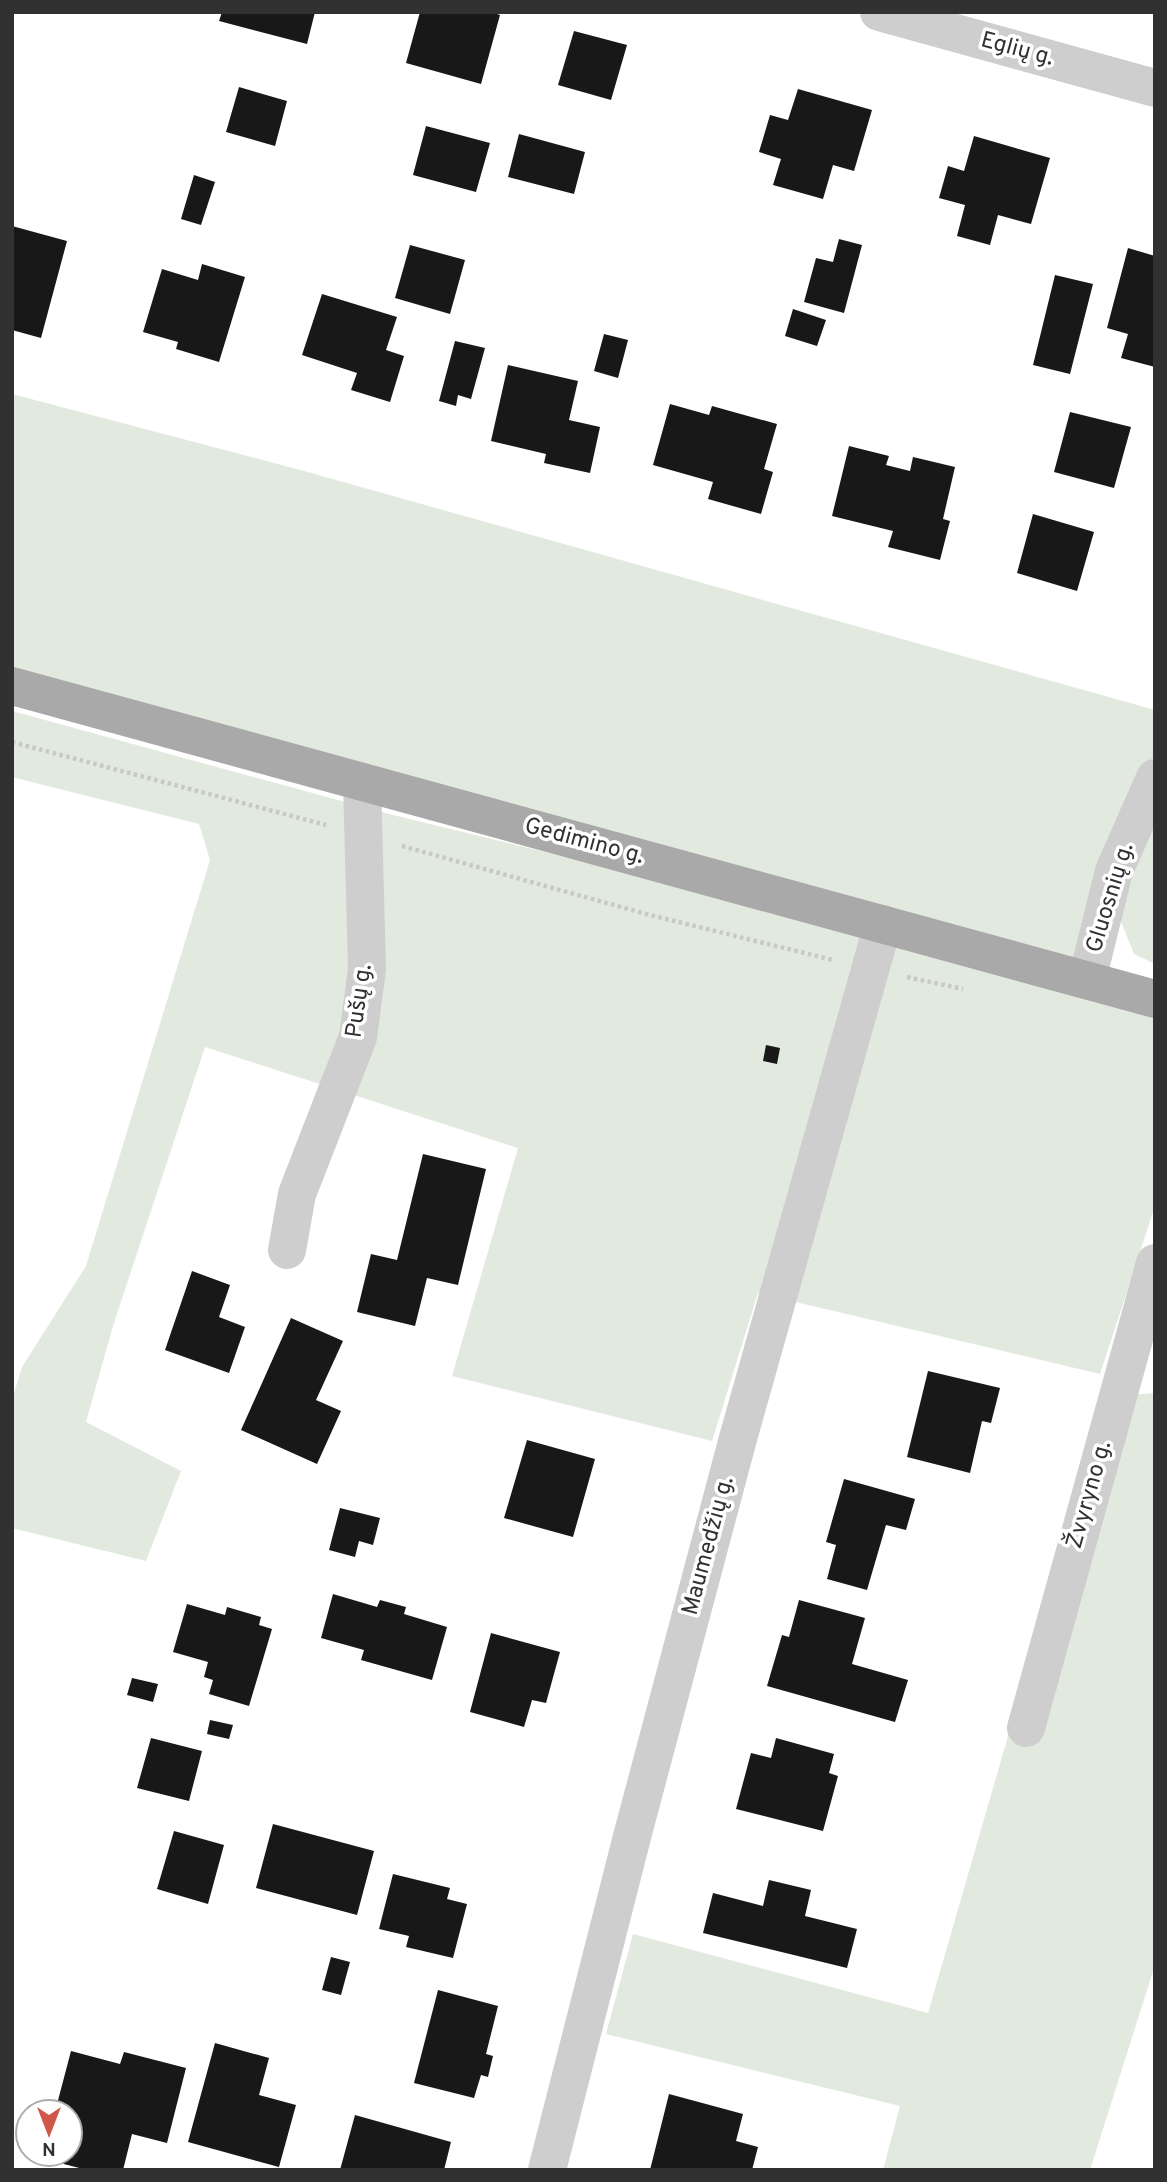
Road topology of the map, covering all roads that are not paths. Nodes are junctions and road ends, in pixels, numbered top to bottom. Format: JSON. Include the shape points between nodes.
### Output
{"nodes":[{"id":1,"x":879,"y":12,"type":"edge"},
{"id":2,"x":1155,"y":88,"type":"edge"},
{"id":3,"x":12,"y":686,"type":"edge"},
{"id":4,"x":1155,"y":778,"type":"edge"},
{"id":5,"x":362,"y":782,"type":"junction"},
{"id":6,"x":883,"y":924,"type":"junction"},
{"id":7,"x":1087,"y":980,"type":"junction"},
{"id":8,"x":1155,"y":999,"type":"edge"},
{"id":9,"x":288,"y":1250,"type":"dead end"},
{"id":10,"x":1155,"y":1263,"type":"edge"},
{"id":11,"x":1026,"y":1728,"type":"dead end"},
{"id":12,"x":547,"y":2170,"type":"edge"}],
"edges":[{"from":1,"to":2,"type":"street","name":"Eglių g."},
{"from":3,"to":5,"type":"main road","name":"Gedimino g."},
{"from":4,"to":7,"type":"street","name":"Gluosnių g.","via":[[1114,871]]},
{"from":5,"to":6,"type":"main road","name":"Gedimino g."},
{"from":5,"to":9,"type":"street","name":"Pušų g.","via":[[367,969],[358,1037],[297,1194]]},
{"from":6,"to":7,"type":"main road","name":"Gedimino g."},
{"from":6,"to":12,"type":"street","name":"Maumedžių g.","via":[[737,1442]]},
{"from":7,"to":8,"type":"main road","name":"Gedimino g."},
{"from":10,"to":11,"type":"street","name":"Žvyryno g."}]}
